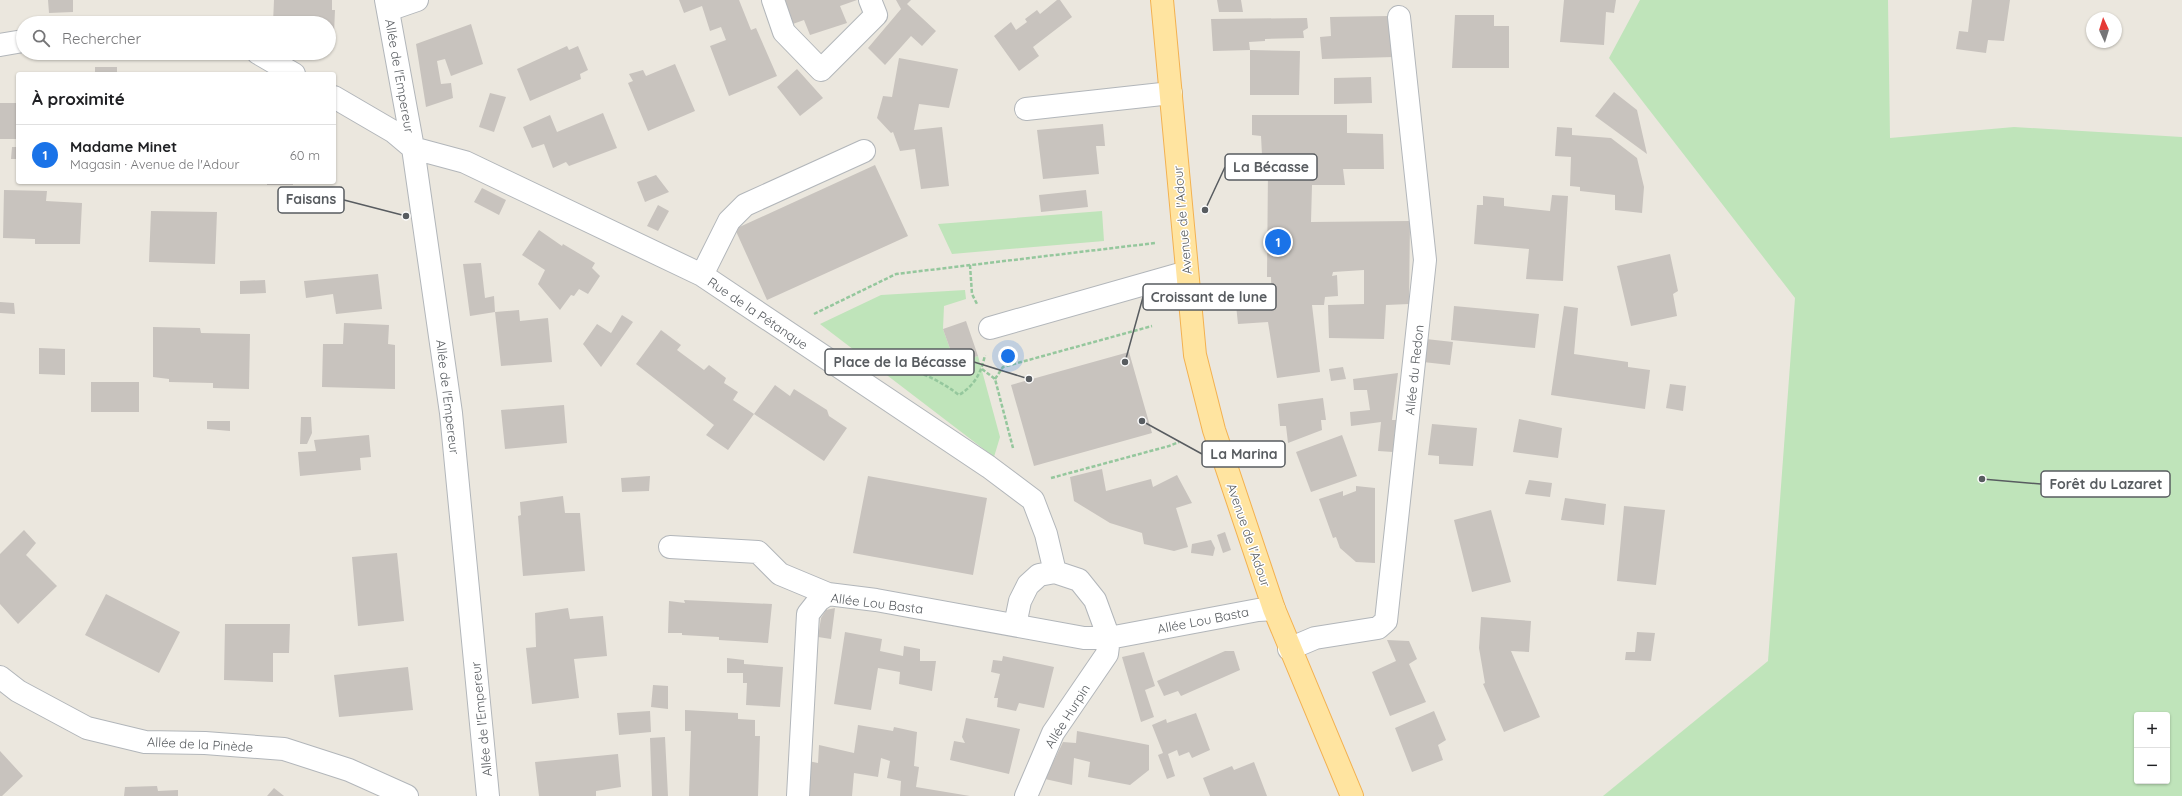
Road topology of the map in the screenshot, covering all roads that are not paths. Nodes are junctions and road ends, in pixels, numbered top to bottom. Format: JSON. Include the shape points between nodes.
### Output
{"nodes":[{"id":1,"x":417,"y":0,"type":"edge"},
{"id":2,"x":773,"y":0,"type":"edge"},
{"id":3,"x":870,"y":0,"type":"edge"},
{"id":4,"x":1162,"y":0,"type":"edge"},
{"id":5,"x":387,"y":5,"type":"edge"},
{"id":6,"x":1400,"y":17,"type":"dead end"},
{"id":7,"x":16,"y":42,"type":"edge"},
{"id":8,"x":0,"y":45,"type":"edge"},
{"id":9,"x":270,"y":60,"type":"edge"},
{"id":10,"x":291,"y":72,"type":"edge"},
{"id":11,"x":1171,"y":93,"type":"junction"},
{"id":12,"x":336,"y":98,"type":"edge"},
{"id":13,"x":1026,"y":109,"type":"dead end"},
{"id":14,"x":413,"y":148,"type":"junction"},
{"id":15,"x":864,"y":151,"type":"dead end"},
{"id":16,"x":1187,"y":272,"type":"junction"},
{"id":17,"x":702,"y":274,"type":"junction"},
{"id":18,"x":990,"y":328,"type":"road end"},
{"id":19,"x":670,"y":546,"type":"dead end"},
{"id":20,"x":1055,"y":572,"type":"junction"},
{"id":21,"x":828,"y":594,"type":"junction"},
{"id":22,"x":1274,"y":608,"type":"junction"},
{"id":23,"x":1015,"y":625,"type":"junction"},
{"id":24,"x":1109,"y":638,"type":"junction"},
{"id":25,"x":1289,"y":649,"type":"junction"},
{"id":26,"x":0,"y":677,"type":"edge"},
{"id":27,"x":407,"y":796,"type":"edge"},
{"id":28,"x":488,"y":796,"type":"edge"},
{"id":29,"x":798,"y":796,"type":"edge"},
{"id":30,"x":1026,"y":796,"type":"edge"},
{"id":31,"x":1352,"y":796,"type":"edge"}],
"edges":[{"from":1,"to":5,"type":"street"},
{"from":2,"to":3,"type":"street","via":[[784,32],[821,70],[876,15]]},
{"from":4,"to":11,"type":"main road","name":"Avenue de l'Adour"},
{"from":5,"to":14,"type":"street","name":"Allée de l'Empereur"},
{"from":6,"to":25,"type":"street","name":"Allée du Redon","via":[[1425,260],[1386,621],[1378,628],[1315,638]]},
{"from":7,"to":8,"type":"street"},
{"from":9,"to":10,"type":"street"},
{"from":11,"to":13,"type":"street"},
{"from":11,"to":16,"type":"main road","name":"Avenue de l'Adour"},
{"from":12,"to":14,"type":"street","via":[[394,132]]},
{"from":14,"to":17,"type":"street","name":"Rue de la Pétanque","via":[[465,162]]},
{"from":14,"to":28,"type":"street","name":"Allée de l'Empereur","via":[[451,413]]},
{"from":15,"to":17,"type":"street","via":[[745,205],[729,221]]},
{"from":16,"to":18,"type":"street"},
{"from":16,"to":22,"type":"main road","name":"Avenue de l'Adour","via":[[1195,355],[1214,430]]},
{"from":17,"to":20,"type":"street","name":"Rue de la Pétanque","via":[[1033,500],[1040,514]]},
{"from":19,"to":21,"type":"street","via":[[758,552],[780,574]]},
{"from":20,"to":23,"type":"street","via":[[1039,575],[1028,586],[1020,601]]},
{"from":20,"to":24,"type":"street","via":[[1079,580],[1095,600]]},
{"from":21,"to":23,"type":"street","name":"Allée Lou Basta","via":[[883,601]]},
{"from":21,"to":29,"type":"street","name":"Allée Lou Basta","via":[[819,600],[808,614]]},
{"from":22,"to":24,"type":"street","name":"Allée Lou Basta"},
{"from":22,"to":25,"type":"main road","name":"Avenue de l'Adour"},
{"from":23,"to":24,"type":"street","name":"Allée Lou Basta","via":[[1084,638]]},
{"from":24,"to":30,"type":"street","name":"Allée Hurpin","via":[[1107,654],[1053,733]]},
{"from":25,"to":31,"type":"main road","name":"Avenue de l'Adour"},
{"from":26,"to":27,"type":"street","name":"Allée de la Pinède","via":[[18,691],[87,728],[145,742],[205,743],[284,749],[349,770]]}]}
